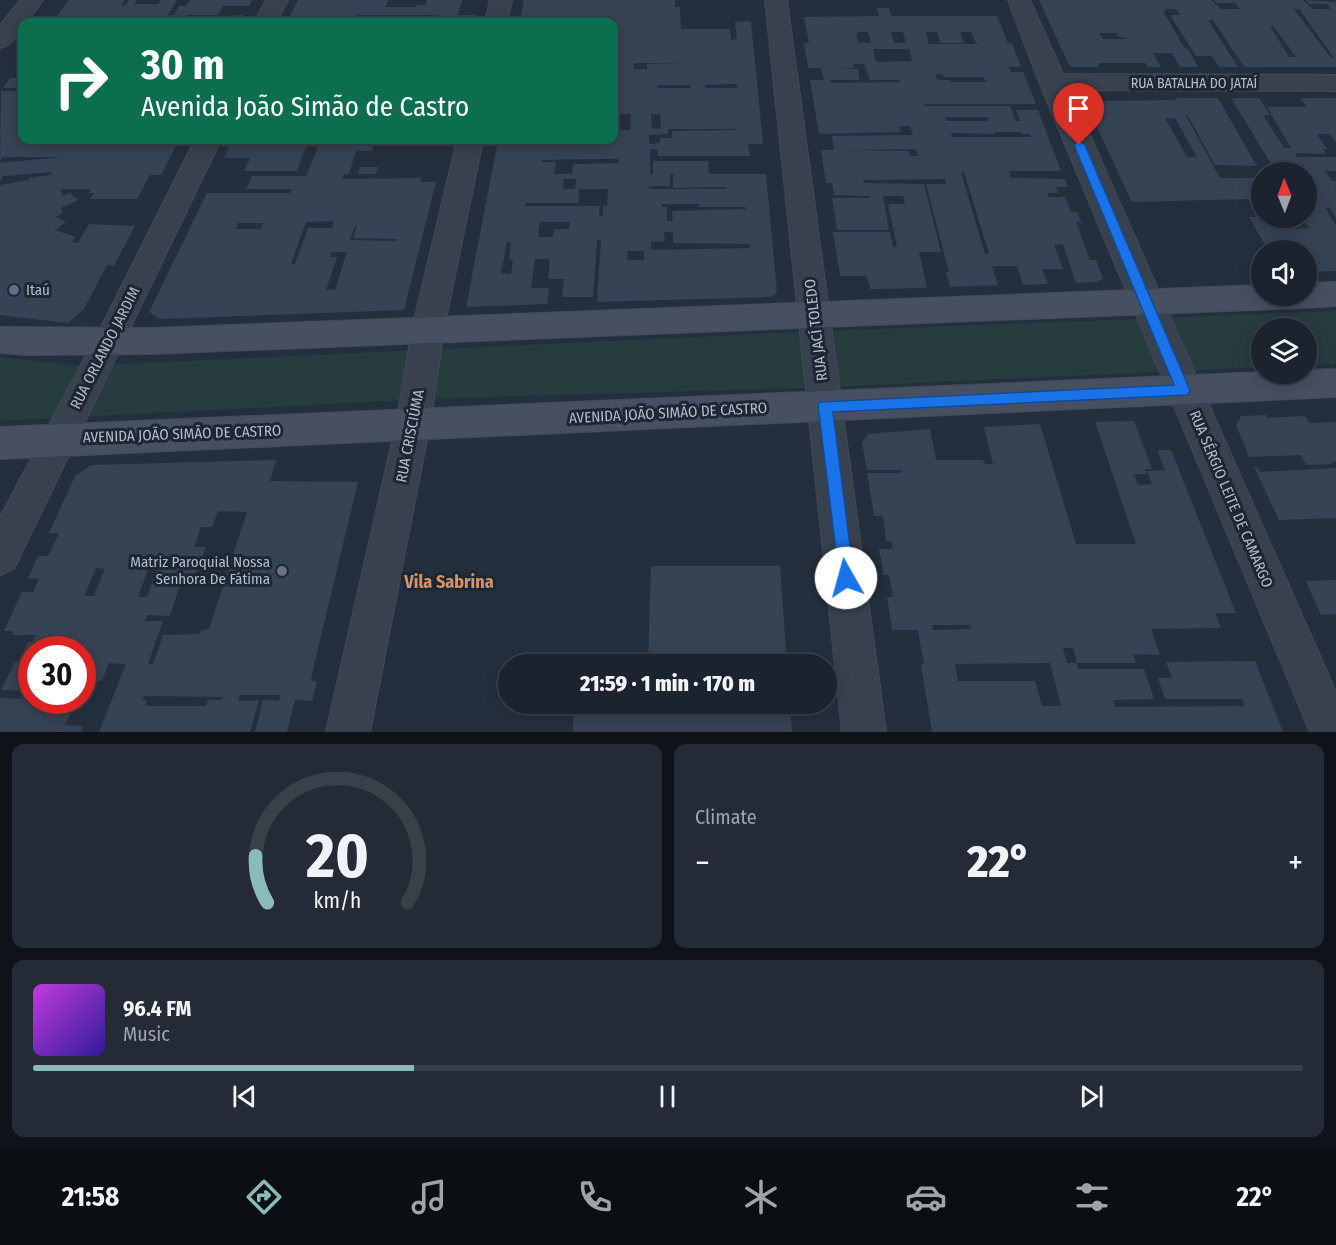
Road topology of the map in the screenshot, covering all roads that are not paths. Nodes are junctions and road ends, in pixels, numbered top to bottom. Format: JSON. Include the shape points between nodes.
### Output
{"nodes":[{"id":1,"x":32,"y":0,"type":"edge"},
{"id":2,"x":277,"y":0,"type":"edge"},
{"id":3,"x":501,"y":0,"type":"edge"},
{"id":4,"x":776,"y":0,"type":"edge"},
{"id":5,"x":1019,"y":0,"type":"edge"},
{"id":6,"x":268,"y":18,"type":"edge"},
{"id":7,"x":497,"y":18,"type":"edge"},
{"id":8,"x":0,"y":41,"type":"edge"},
{"id":9,"x":1052,"y":82,"type":"junction"},
{"id":10,"x":1336,"y":83,"type":"edge"},
{"id":11,"x":206,"y":144,"type":"edge"},
{"id":12,"x":469,"y":144,"type":"edge"},
{"id":13,"x":1336,"y":294,"type":"edge"},
{"id":14,"x":1317,"y":295,"type":"edge"},
{"id":15,"x":1251,"y":297,"type":"edge"},
{"id":16,"x":1146,"y":301,"type":"junction"},
{"id":17,"x":814,"y":314,"type":"junction"},
{"id":18,"x":428,"y":329,"type":"junction"},
{"id":19,"x":0,"y":340,"type":"edge"},
{"id":20,"x":109,"y":342,"type":"junction"},
{"id":21,"x":1336,"y":383,"type":"edge"},
{"id":22,"x":1184,"y":390,"type":"junction"},
{"id":23,"x":825,"y":406,"type":"junction"},
{"id":24,"x":413,"y":424,"type":"junction"},
{"id":25,"x":58,"y":440,"type":"junction"},
{"id":26,"x":0,"y":443,"type":"edge"},
{"id":27,"x":0,"y":556,"type":"edge"},
{"id":28,"x":348,"y":732,"type":"edge"},
{"id":29,"x":864,"y":732,"type":"edge"},
{"id":30,"x":1332,"y":732,"type":"edge"}],
"edges":[{"from":1,"to":8,"type":"street"},
{"from":2,"to":6,"type":"street"},
{"from":3,"to":7,"type":"street"},
{"from":4,"to":17,"type":"street","name":"RUA JACÍ TOLEDO"},
{"from":5,"to":9,"type":"street","name":"RUA SÉRGIO LEITE DE CAMARGO"},
{"from":9,"to":10,"type":"street","name":"RUA BATALHA DO JATAÍ"},
{"from":9,"to":16,"type":"street","name":"RUA SÉRGIO LEITE DE CAMARGO"},
{"from":11,"to":20,"type":"street","name":"RUA ORLANDO JARDIM"},
{"from":12,"to":18,"type":"street","name":"RUA CRISCIÚMA"},
{"from":13,"to":14,"type":"main road"},
{"from":15,"to":16,"type":"main road"},
{"from":16,"to":17,"type":"main road"},
{"from":16,"to":22,"type":"street","name":"RUA SÉRGIO LEITE DE CAMARGO"},
{"from":17,"to":18,"type":"main road"},
{"from":17,"to":23,"type":"street","name":"RUA JACÍ TOLEDO"},
{"from":18,"to":20,"type":"main road"},
{"from":18,"to":24,"type":"street","name":"RUA CRISCIÚMA"},
{"from":19,"to":20,"type":"main road"},
{"from":20,"to":25,"type":"street","name":"RUA ORLANDO JARDIM"},
{"from":21,"to":22,"type":"main road","name":"AVENIDA JOÃO SIMÃO DE CASTRO"},
{"from":22,"to":23,"type":"main road","name":"AVENIDA JOÃO SIMÃO DE CASTRO"},
{"from":22,"to":30,"type":"street","name":"RUA SÉRGIO LEITE DE CAMARGO"},
{"from":23,"to":24,"type":"main road","name":"AVENIDA JOÃO SIMÃO DE CASTRO"},
{"from":23,"to":29,"type":"street","name":"RUA JACÍ TOLEDO"},
{"from":24,"to":25,"type":"main road","name":"AVENIDA JOÃO SIMÃO DE CASTRO"},
{"from":24,"to":28,"type":"street","name":"RUA CRISCIÚMA"},
{"from":25,"to":26,"type":"main road","name":"AVENIDA JOÃO SIMÃO DE CASTRO"},
{"from":25,"to":27,"type":"street","name":"RUA ORLANDO JARDIM"}]}
